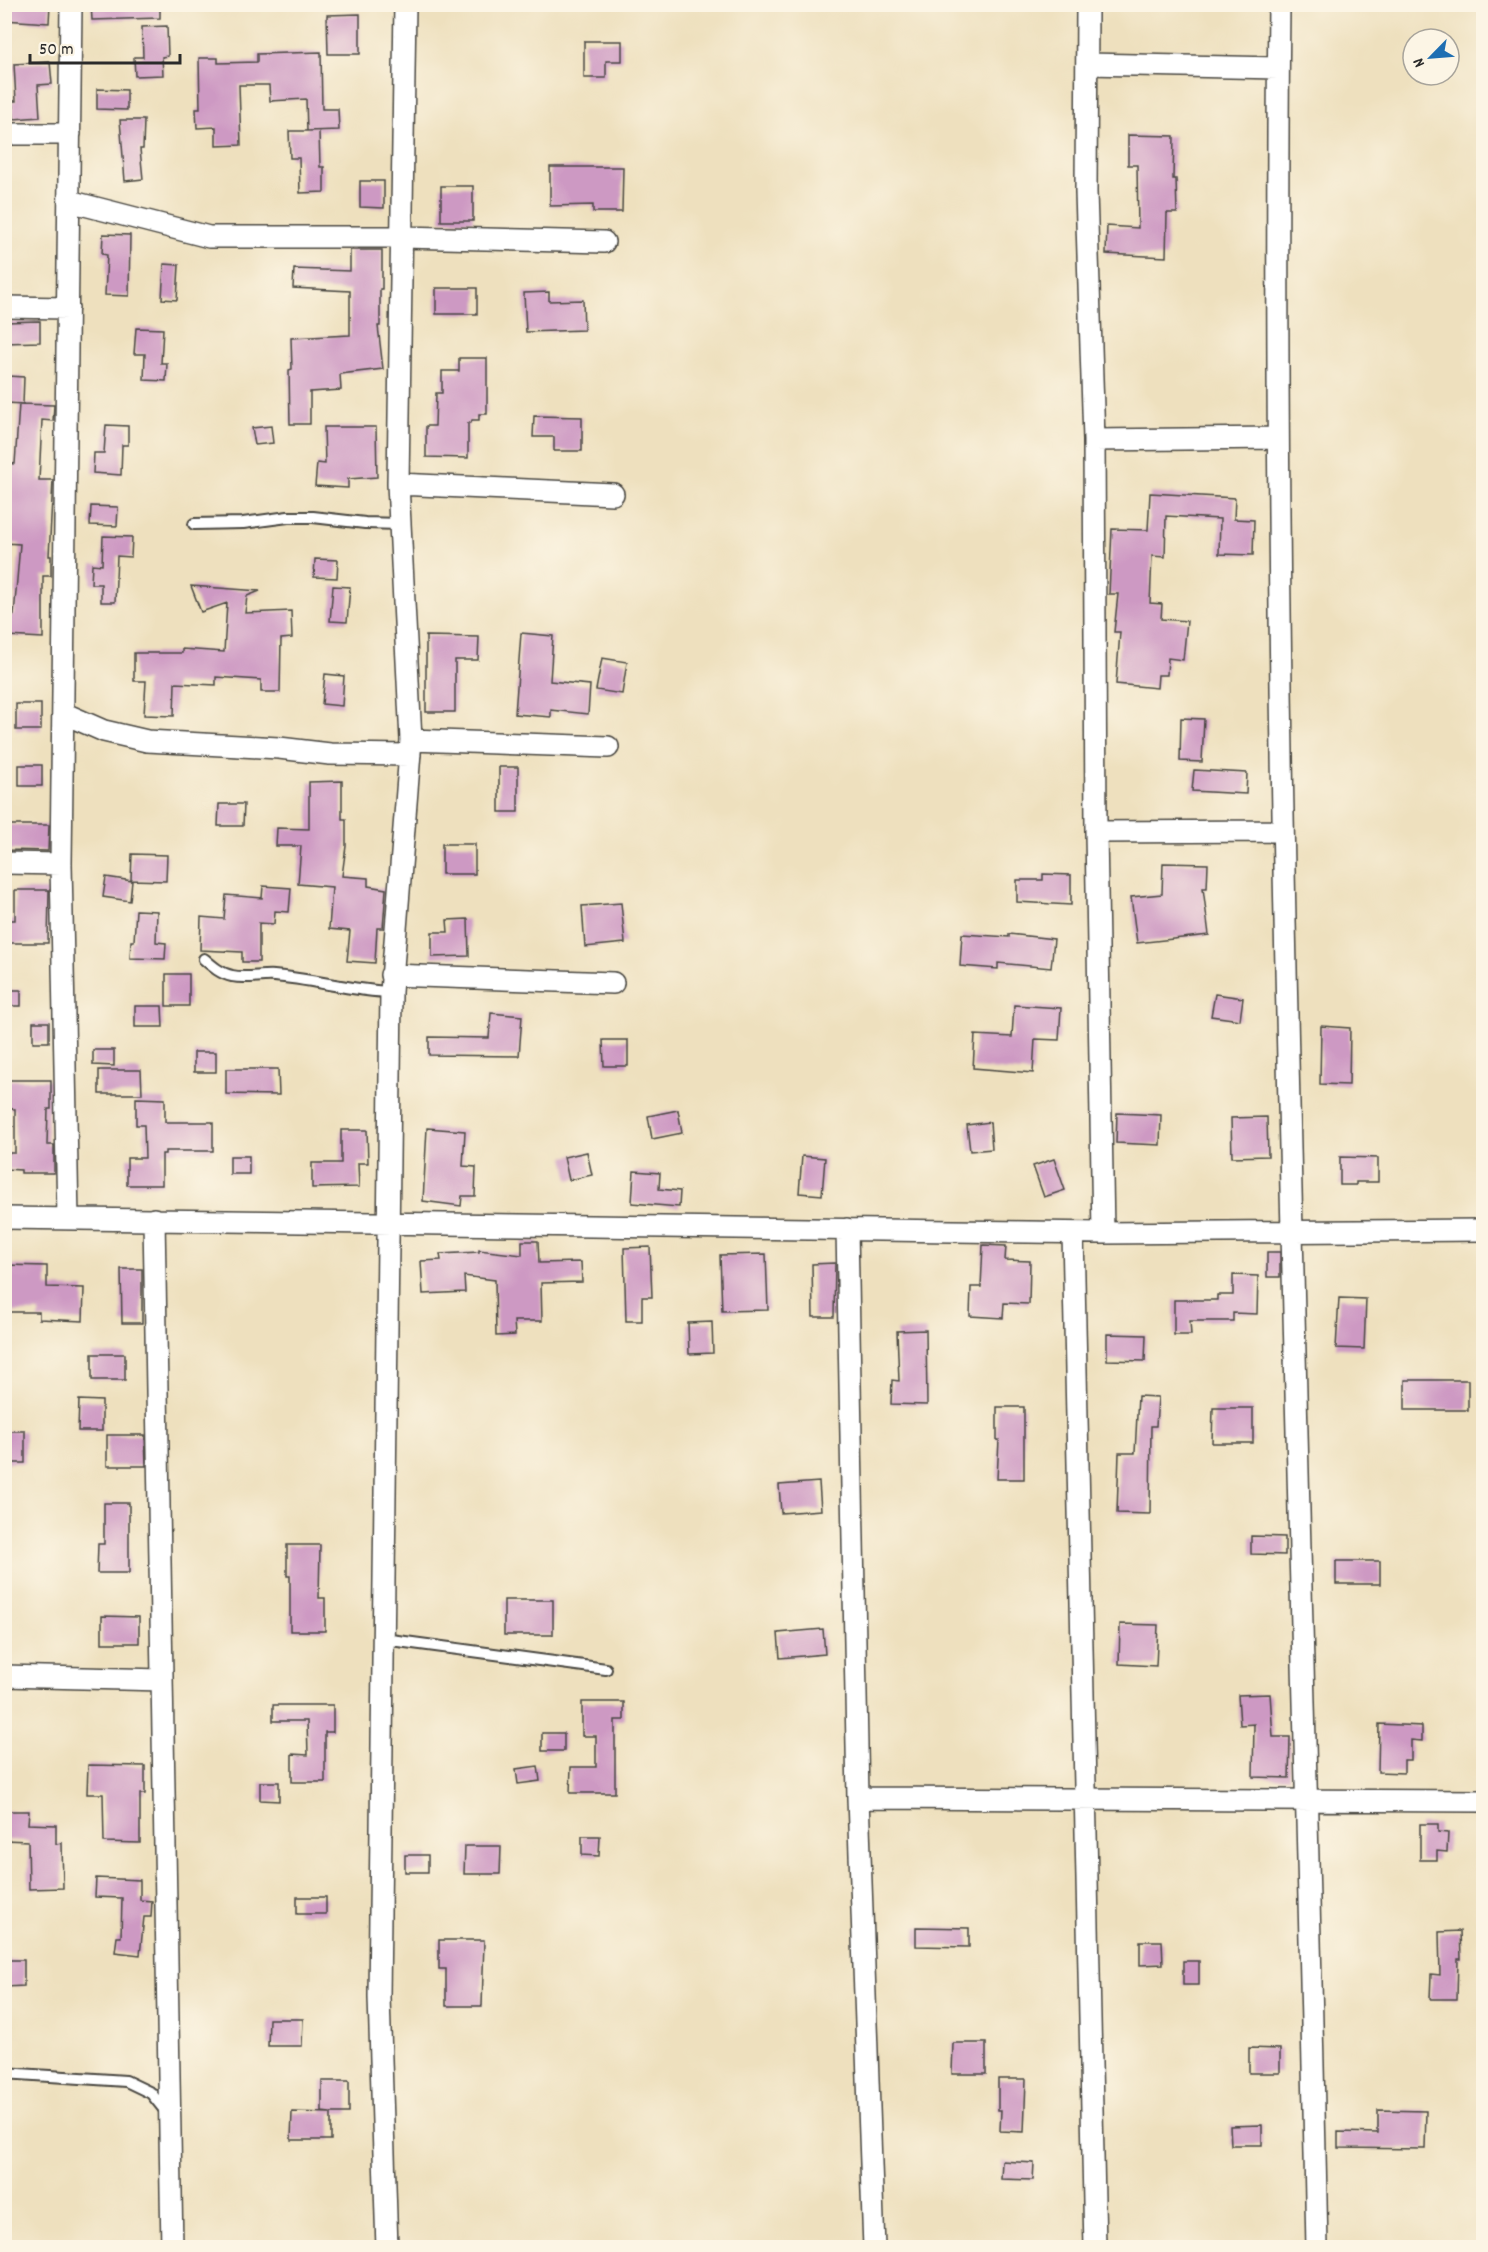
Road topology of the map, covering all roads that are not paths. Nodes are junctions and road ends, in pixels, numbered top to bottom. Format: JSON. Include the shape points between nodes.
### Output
{"nodes":[{"id":1,"x":70,"y":4,"type":"edge"},
{"id":2,"x":405,"y":4,"type":"edge"},
{"id":3,"x":1087,"y":4,"type":"edge"},
{"id":4,"x":1279,"y":4,"type":"edge"},
{"id":5,"x":1087,"y":64,"type":"junction"},
{"id":6,"x":1278,"y":68,"type":"junction"},
{"id":7,"x":4,"y":134,"type":"edge"},
{"id":8,"x":70,"y":134,"type":"junction"},
{"id":9,"x":69,"y":201,"type":"junction"},
{"id":10,"x":402,"y":237,"type":"junction"},
{"id":11,"x":604,"y":242,"type":"dead end"},
{"id":12,"x":4,"y":307,"type":"edge"},
{"id":13,"x":68,"y":308,"type":"junction"},
{"id":14,"x":1277,"y":438,"type":"junction"},
{"id":15,"x":1094,"y":440,"type":"junction"},
{"id":16,"x":399,"y":484,"type":"junction"},
{"id":17,"x":613,"y":494,"type":"dead end"},
{"id":18,"x":194,"y":524,"type":"dead end"},
{"id":19,"x":400,"y":524,"type":"junction"},
{"id":20,"x":63,"y":713,"type":"junction"},
{"id":21,"x":410,"y":747,"type":"junction"},
{"id":22,"x":608,"y":747,"type":"dead end"},
{"id":23,"x":1282,"y":831,"type":"junction"},
{"id":24,"x":1096,"y":832,"type":"junction"},
{"id":25,"x":4,"y":863,"type":"edge"},
{"id":26,"x":61,"y":864,"type":"junction"},
{"id":27,"x":204,"y":959,"type":"dead end"},
{"id":28,"x":612,"y":983,"type":"dead end"},
{"id":29,"x":391,"y":984,"type":"junction"},
{"id":30,"x":4,"y":1218,"type":"edge"},
{"id":31,"x":68,"y":1219,"type":"junction"},
{"id":32,"x":154,"y":1219,"type":"junction"},
{"id":33,"x":387,"y":1222,"type":"junction"},
{"id":34,"x":847,"y":1229,"type":"junction"},
{"id":35,"x":1484,"y":1230,"type":"edge"},
{"id":36,"x":1291,"y":1231,"type":"junction"},
{"id":37,"x":1073,"y":1233,"type":"junction"},
{"id":38,"x":1102,"y":1233,"type":"junction"},
{"id":39,"x":383,"y":1639,"type":"junction"},
{"id":40,"x":606,"y":1669,"type":"dead end"},
{"id":41,"x":4,"y":1676,"type":"edge"},
{"id":42,"x":162,"y":1680,"type":"junction"},
{"id":43,"x":858,"y":1798,"type":"junction"},
{"id":44,"x":1085,"y":1799,"type":"junction"},
{"id":45,"x":1308,"y":1800,"type":"junction"},
{"id":46,"x":1484,"y":1801,"type":"edge"},
{"id":47,"x":4,"y":2073,"type":"edge"},
{"id":48,"x":169,"y":2115,"type":"junction"},
{"id":49,"x":172,"y":2247,"type":"edge"},
{"id":50,"x":387,"y":2247,"type":"edge"},
{"id":51,"x":874,"y":2247,"type":"edge"},
{"id":52,"x":1095,"y":2247,"type":"edge"},
{"id":53,"x":1317,"y":2247,"type":"edge"}],
"edges":[{"from":1,"to":8,"type":"street"},
{"from":2,"to":10,"type":"street"},
{"from":3,"to":5,"type":"street"},
{"from":4,"to":6,"type":"street"},
{"from":5,"to":6,"type":"street"},
{"from":5,"to":15,"type":"street","via":[[1086,192]]},
{"from":6,"to":14,"type":"street"},
{"from":7,"to":8,"type":"street"},
{"from":8,"to":9,"type":"street"},
{"from":9,"to":10,"type":"street","via":[[209,237]]},
{"from":9,"to":13,"type":"street"},
{"from":10,"to":11,"type":"street"},
{"from":10,"to":16,"type":"street"},
{"from":12,"to":13,"type":"street"},
{"from":13,"to":20,"type":"street"},
{"from":14,"to":15,"type":"street"},
{"from":14,"to":23,"type":"street"},
{"from":15,"to":24,"type":"street"},
{"from":16,"to":17,"type":"street"},
{"from":16,"to":19,"type":"street"},
{"from":18,"to":19,"type":"lane","via":[[313,517]]},
{"from":19,"to":21,"type":"street"},
{"from":20,"to":21,"type":"street","via":[[119,736],[147,741],[330,754]]},
{"from":20,"to":26,"type":"street"},
{"from":21,"to":22,"type":"street"},
{"from":21,"to":29,"type":"street"},
{"from":23,"to":24,"type":"street"},
{"from":23,"to":36,"type":"street"},
{"from":24,"to":38,"type":"street"},
{"from":25,"to":26,"type":"street"},
{"from":26,"to":31,"type":"street"},
{"from":27,"to":29,"type":"lane","via":[[232,976],[274,976],[363,991]]},
{"from":28,"to":29,"type":"street"},
{"from":29,"to":33,"type":"street"},
{"from":30,"to":31,"type":"street"},
{"from":31,"to":32,"type":"street"},
{"from":32,"to":33,"type":"street"},
{"from":32,"to":42,"type":"street"},
{"from":33,"to":34,"type":"street"},
{"from":33,"to":39,"type":"street"},
{"from":34,"to":37,"type":"street"},
{"from":34,"to":43,"type":"street"},
{"from":35,"to":36,"type":"street"},
{"from":36,"to":38,"type":"street"},
{"from":36,"to":45,"type":"street"},
{"from":37,"to":38,"type":"street"},
{"from":37,"to":44,"type":"street"},
{"from":39,"to":40,"type":"lane"},
{"from":39,"to":50,"type":"street","via":[[379,1997]]},
{"from":41,"to":42,"type":"street"},
{"from":42,"to":48,"type":"street"},
{"from":43,"to":44,"type":"street"},
{"from":43,"to":51,"type":"street"},
{"from":44,"to":45,"type":"street"},
{"from":44,"to":52,"type":"street"},
{"from":45,"to":46,"type":"street"},
{"from":45,"to":53,"type":"street"},
{"from":47,"to":48,"type":"lane","via":[[126,2081],[151,2093]]},
{"from":48,"to":49,"type":"street"}]}
